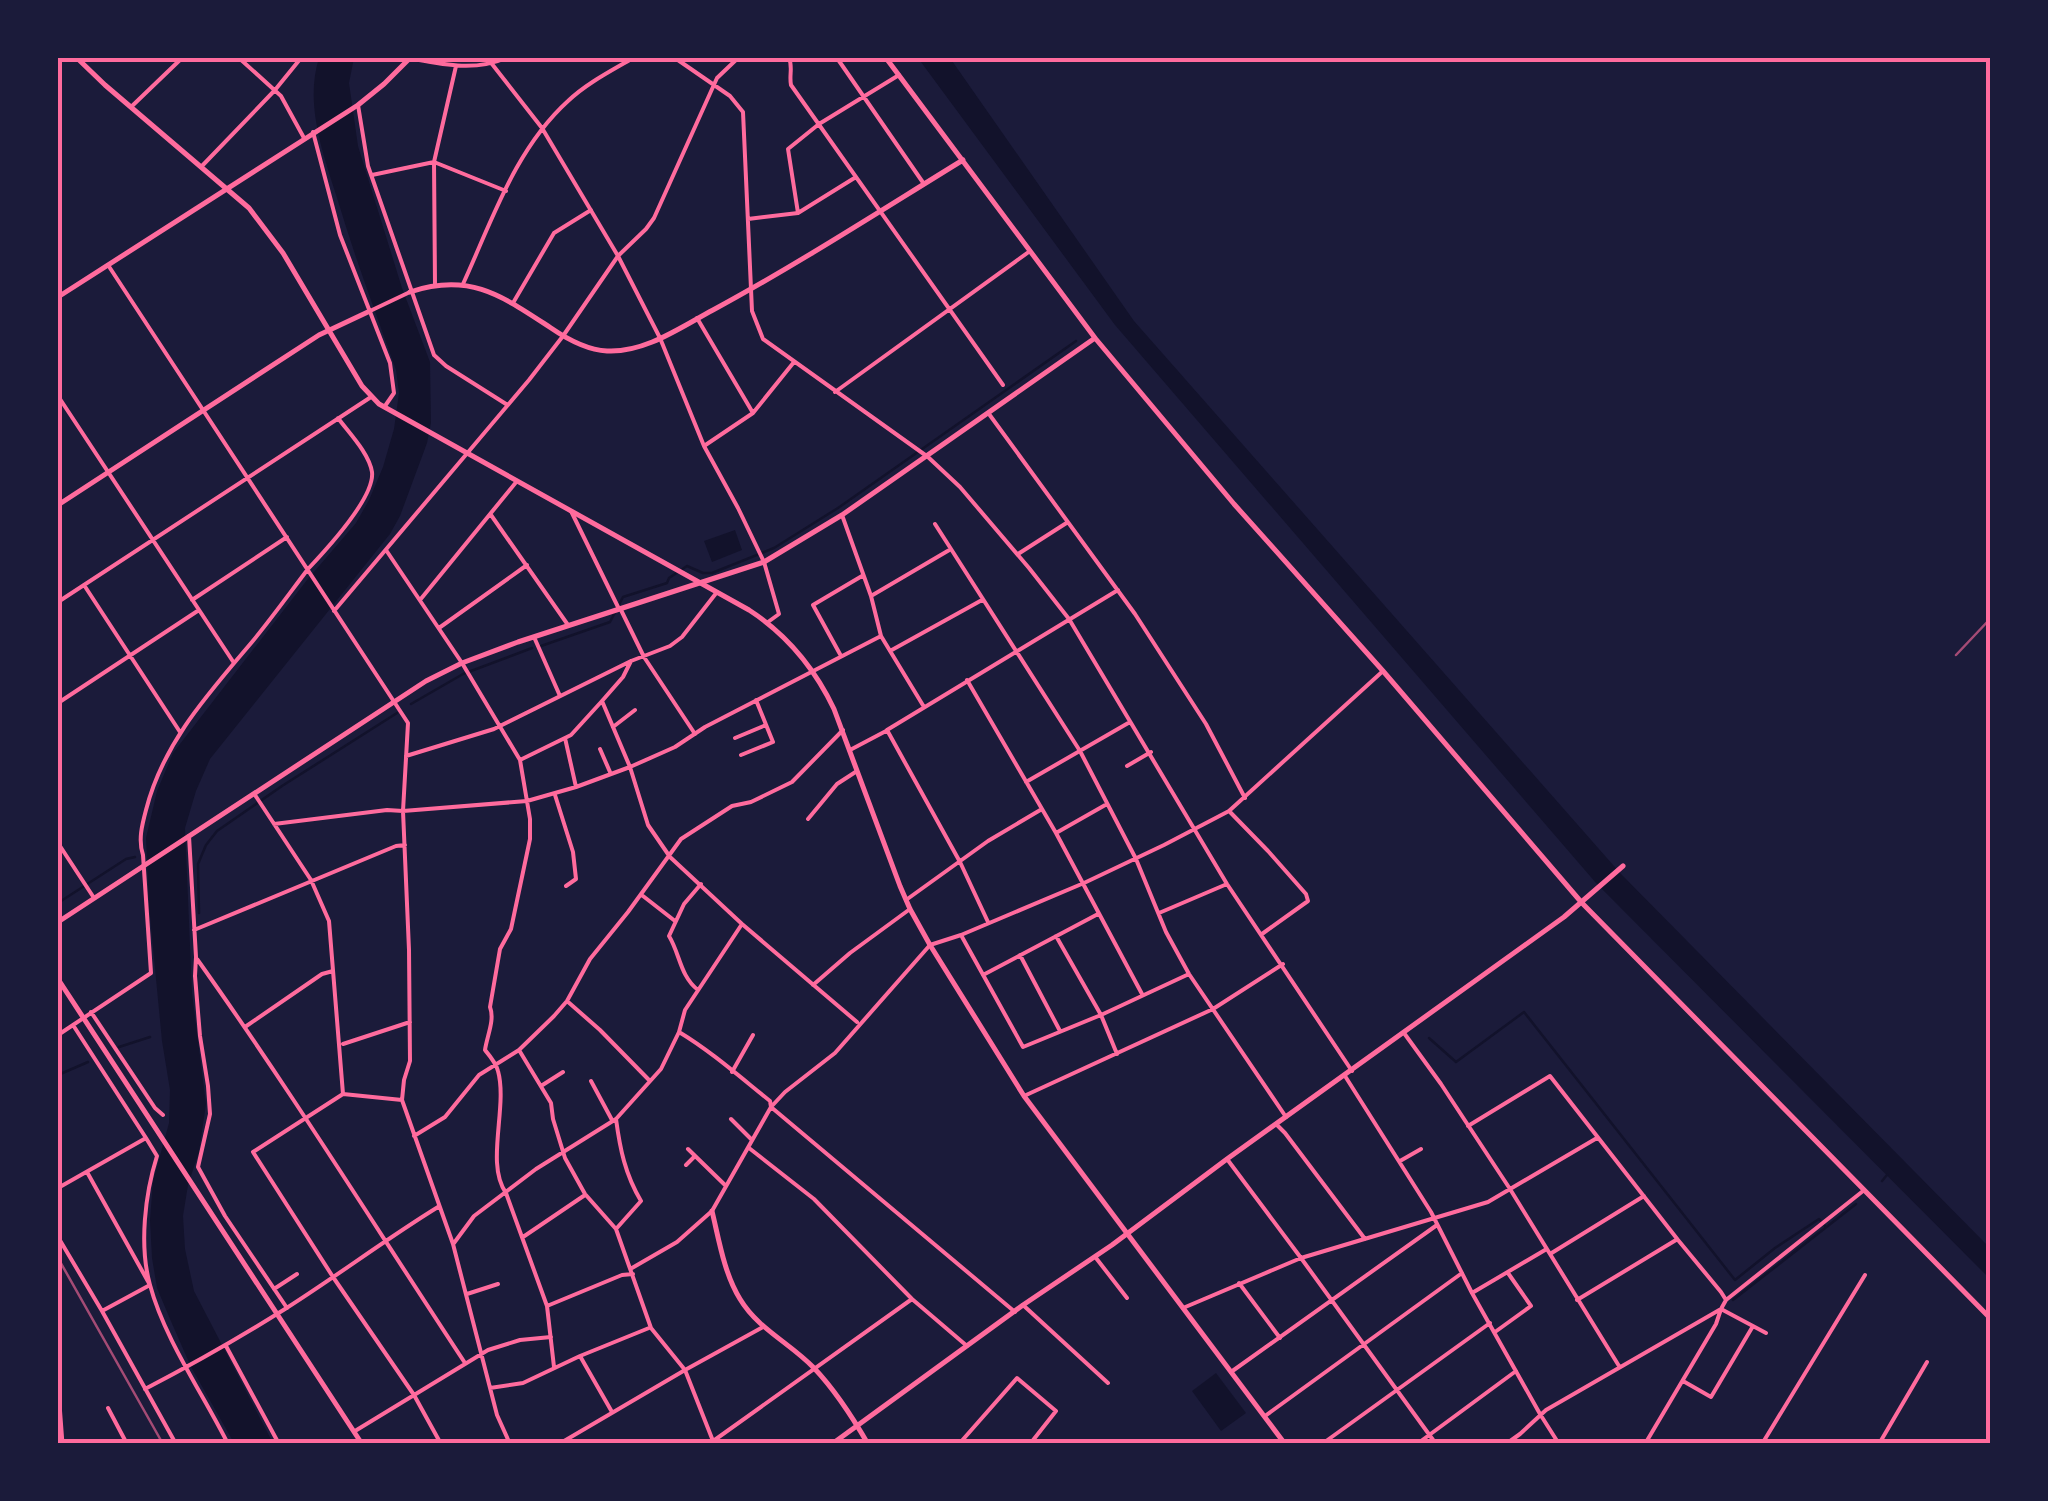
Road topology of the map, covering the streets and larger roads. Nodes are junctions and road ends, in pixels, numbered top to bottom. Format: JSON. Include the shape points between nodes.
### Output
{"nodes":[{"id":1,"x":77,"y":58,"type":"edge"},
{"id":2,"x":182,"y":58,"type":"edge"},
{"id":3,"x":239,"y":58,"type":"edge"},
{"id":4,"x":301,"y":58,"type":"edge"},
{"id":5,"x":409,"y":58,"type":"edge"},
{"id":6,"x":473,"y":58,"type":"edge"},
{"id":7,"x":506,"y":58,"type":"edge"},
{"id":8,"x":633,"y":58,"type":"edge"},
{"id":9,"x":675,"y":58,"type":"edge"},
{"id":10,"x":738,"y":58,"type":"edge"},
{"id":11,"x":788,"y":58,"type":"edge"},
{"id":12,"x":838,"y":58,"type":"edge"},
{"id":13,"x":886,"y":58,"type":"edge"},
{"id":14,"x":492,"y":64,"type":"junction"},
{"id":15,"x":456,"y":66,"type":"junction"},
{"id":16,"x":472,"y":66,"type":"junction"},
{"id":17,"x":899,"y":74,"type":"junction"},
{"id":18,"x":714,"y":84,"type":"junction"},
{"id":19,"x":275,"y":90,"type":"junction"},
{"id":20,"x":864,"y":96,"type":"junction"},
{"id":21,"x":358,"y":105,"type":"junction"},
{"id":22,"x":132,"y":107,"type":"junction"},
{"id":23,"x":820,"y":124,"type":"junction"},
{"id":24,"x":542,"y":128,"type":"junction"},
{"id":25,"x":313,"y":132,"type":"junction"},
{"id":26,"x":304,"y":138,"type":"junction"},
{"id":27,"x":963,"y":160,"type":"junction"},
{"id":28,"x":434,"y":162,"type":"junction"},
{"id":29,"x":201,"y":167,"type":"junction"},
{"id":30,"x":371,"y":175,"type":"junction"},
{"id":31,"x":856,"y":177,"type":"junction"},
{"id":32,"x":924,"y":184,"type":"junction"},
{"id":33,"x":226,"y":188,"type":"junction"},
{"id":34,"x":506,"y":191,"type":"junction"},
{"id":35,"x":592,"y":210,"type":"junction"},
{"id":36,"x":880,"y":211,"type":"junction"},
{"id":37,"x":798,"y":213,"type":"junction"},
{"id":38,"x":748,"y":219,"type":"junction"},
{"id":39,"x":1030,"y":250,"type":"junction"},
{"id":40,"x":618,"y":256,"type":"junction"},
{"id":41,"x":108,"y":265,"type":"junction"},
{"id":42,"x":435,"y":284,"type":"junction"},
{"id":43,"x":463,"y":284,"type":"junction"},
{"id":44,"x":752,"y":289,"type":"junction"},
{"id":45,"x":410,"y":292,"type":"junction"},
{"id":46,"x":58,"y":297,"type":"edge"},
{"id":47,"x":513,"y":303,"type":"junction"},
{"id":48,"x":950,"y":308,"type":"junction"},
{"id":49,"x":370,"y":311,"type":"junction"},
{"id":50,"x":698,"y":318,"type":"junction"},
{"id":51,"x":328,"y":329,"type":"junction"},
{"id":52,"x":563,"y":336,"type":"junction"},
{"id":53,"x":660,"y":338,"type":"junction"},
{"id":54,"x":1095,"y":338,"type":"junction"},
{"id":55,"x":794,"y":362,"type":"junction"},
{"id":56,"x":1003,"y":384,"type":"dead end"},
{"id":57,"x":835,"y":392,"type":"junction"},
{"id":58,"x":58,"y":396,"type":"edge"},
{"id":59,"x":372,"y":397,"type":"junction"},
{"id":60,"x":507,"y":404,"type":"junction"},
{"id":61,"x":65,"y":407,"type":"junction"},
{"id":62,"x":387,"y":410,"type":"junction"},
{"id":63,"x":204,"y":411,"type":"junction"},
{"id":64,"x":58,"y":412,"type":"edge"},
{"id":65,"x":752,"y":414,"type":"junction"},
{"id":66,"x":989,"y":414,"type":"junction"},
{"id":67,"x":338,"y":418,"type":"junction"},
{"id":68,"x":704,"y":446,"type":"junction"},
{"id":69,"x":465,"y":453,"type":"junction"},
{"id":70,"x":928,"y":457,"type":"junction"},
{"id":71,"x":108,"y":472,"type":"junction"},
{"id":72,"x":248,"y":477,"type":"junction"},
{"id":73,"x":517,"y":481,"type":"junction"},
{"id":74,"x":58,"y":505,"type":"edge"},
{"id":75,"x":570,"y":511,"type":"junction"},
{"id":76,"x":491,"y":515,"type":"junction"},
{"id":77,"x":842,"y":515,"type":"junction"},
{"id":78,"x":1068,"y":522,"type":"junction"},
{"id":79,"x":935,"y":524,"type":"dead end"},
{"id":80,"x":287,"y":537,"type":"junction"},
{"id":81,"x":153,"y":540,"type":"junction"},
{"id":82,"x":952,"y":549,"type":"junction"},
{"id":83,"x":386,"y":550,"type":"junction"},
{"id":84,"x":1018,"y":554,"type":"junction"},
{"id":85,"x":764,"y":562,"type":"junction"},
{"id":86,"x":527,"y":565,"type":"junction"},
{"id":87,"x":308,"y":569,"type":"junction"},
{"id":88,"x":864,"y":575,"type":"junction"},
{"id":89,"x":702,"y":584,"type":"junction"},
{"id":90,"x":84,"y":585,"type":"junction"},
{"id":91,"x":1118,"y":590,"type":"junction"},
{"id":92,"x":718,"y":592,"type":"junction"},
{"id":93,"x":870,"y":596,"type":"junction"},
{"id":94,"x":982,"y":599,"type":"junction"},
{"id":95,"x":192,"y":600,"type":"junction"},
{"id":96,"x":420,"y":600,"type":"junction"},
{"id":97,"x":58,"y":602,"type":"edge"},
{"id":98,"x":620,"y":609,"type":"junction"},
{"id":99,"x":199,"y":610,"type":"junction"},
{"id":100,"x":334,"y":611,"type":"junction"},
{"id":101,"x":1069,"y":619,"type":"junction"},
{"id":102,"x":768,"y":622,"type":"junction"},
{"id":103,"x":568,"y":625,"type":"junction"},
{"id":104,"x":439,"y":628,"type":"junction"},
{"id":105,"x":881,"y":636,"type":"junction"},
{"id":106,"x":534,"y":637,"type":"junction"},
{"id":107,"x":890,"y":651,"type":"junction"},
{"id":108,"x":1016,"y":652,"type":"junction"},
{"id":109,"x":129,"y":656,"type":"junction"},
{"id":110,"x":644,"y":656,"type":"junction"},
{"id":111,"x":840,"y":656,"type":"junction"},
{"id":112,"x":632,"y":661,"type":"junction"},
{"id":113,"x":234,"y":663,"type":"junction"},
{"id":114,"x":462,"y":663,"type":"junction"},
{"id":115,"x":812,"y":670,"type":"junction"},
{"id":116,"x":1383,"y":671,"type":"junction"},
{"id":117,"x":967,"y":680,"type":"junction"},
{"id":118,"x":560,"y":696,"type":"junction"},
{"id":119,"x":756,"y":700,"type":"junction"},
{"id":120,"x":602,"y":701,"type":"junction"},
{"id":121,"x":58,"y":702,"type":"edge"},
{"id":122,"x":394,"y":702,"type":"junction"},
{"id":123,"x":924,"y":707,"type":"junction"},
{"id":124,"x":635,"y":710,"type":"dead end"},
{"id":125,"x":1132,"y":721,"type":"junction"},
{"id":126,"x":766,"y":725,"type":"junction"},
{"id":127,"x":501,"y":726,"type":"junction"},
{"id":128,"x":613,"y":726,"type":"junction"},
{"id":129,"x":842,"y":730,"type":"junction"},
{"id":130,"x":887,"y":730,"type":"junction"},
{"id":131,"x":180,"y":732,"type":"junction"},
{"id":132,"x":694,"y":734,"type":"junction"},
{"id":133,"x":564,"y":738,"type":"junction"},
{"id":134,"x":735,"y":738,"type":"dead end"},
{"id":135,"x":600,"y":749,"type":"dead end"},
{"id":136,"x":850,"y":750,"type":"junction"},
{"id":137,"x":1080,"y":751,"type":"junction"},
{"id":138,"x":1150,"y":752,"type":"junction"},
{"id":139,"x":741,"y":755,"type":"dead end"},
{"id":140,"x":406,"y":756,"type":"junction"},
{"id":141,"x":520,"y":760,"type":"junction"},
{"id":142,"x":1126,"y":766,"type":"dead end"},
{"id":143,"x":630,"y":767,"type":"junction"},
{"id":144,"x":857,"y":771,"type":"junction"},
{"id":145,"x":611,"y":774,"type":"junction"},
{"id":146,"x":1026,"y":782,"type":"junction"},
{"id":147,"x":576,"y":787,"type":"junction"},
{"id":148,"x":254,"y":794,"type":"junction"},
{"id":149,"x":554,"y":794,"type":"junction"},
{"id":150,"x":1245,"y":798,"type":"junction"},
{"id":151,"x":527,"y":800,"type":"junction"},
{"id":152,"x":1107,"y":804,"type":"junction"},
{"id":153,"x":1042,"y":809,"type":"junction"},
{"id":154,"x":402,"y":811,"type":"junction"},
{"id":155,"x":1228,"y":811,"type":"junction"},
{"id":156,"x":808,"y":819,"type":"dead end"},
{"id":157,"x":274,"y":824,"type":"junction"},
{"id":158,"x":1195,"y":829,"type":"junction"},
{"id":159,"x":1056,"y":833,"type":"junction"},
{"id":160,"x":189,"y":836,"type":"junction"},
{"id":161,"x":58,"y":843,"type":"edge"},
{"id":162,"x":405,"y":845,"type":"junction"},
{"id":163,"x":670,"y":856,"type":"junction"},
{"id":164,"x":1136,"y":859,"type":"junction"},
{"id":165,"x":960,"y":862,"type":"junction"},
{"id":166,"x":1623,"y":866,"type":"dead end"},
{"id":167,"x":143,"y":868,"type":"junction"},
{"id":168,"x":312,"y":880,"type":"junction"},
{"id":169,"x":1084,"y":883,"type":"junction"},
{"id":170,"x":701,"y":884,"type":"junction"},
{"id":171,"x":1228,"y":884,"type":"junction"},
{"id":172,"x":566,"y":886,"type":"dead end"},
{"id":173,"x":641,"y":895,"type":"junction"},
{"id":174,"x":94,"y":898,"type":"junction"},
{"id":175,"x":906,"y":900,"type":"junction"},
{"id":176,"x":1582,"y":903,"type":"junction"},
{"id":177,"x":910,"y":908,"type":"junction"},
{"id":178,"x":1100,"y":914,"type":"junction"},
{"id":179,"x":1158,"y":914,"type":"junction"},
{"id":180,"x":675,"y":920,"type":"junction"},
{"id":181,"x":58,"y":922,"type":"edge"},
{"id":182,"x":988,"y":922,"type":"junction"},
{"id":183,"x":742,"y":924,"type":"junction"},
{"id":184,"x":194,"y":930,"type":"junction"},
{"id":185,"x":1262,"y":934,"type":"junction"},
{"id":186,"x":960,"y":935,"type":"junction"},
{"id":187,"x":1056,"y":936,"type":"junction"},
{"id":188,"x":930,"y":945,"type":"junction"},
{"id":189,"x":1020,"y":956,"type":"junction"},
{"id":190,"x":196,"y":957,"type":"junction"},
{"id":191,"x":1282,"y":964,"type":"junction"},
{"id":192,"x":333,"y":972,"type":"junction"},
{"id":193,"x":1189,"y":974,"type":"junction"},
{"id":194,"x":983,"y":975,"type":"junction"},
{"id":195,"x":58,"y":979,"type":"edge"},
{"id":196,"x":813,"y":985,"type":"junction"},
{"id":197,"x":698,"y":990,"type":"junction"},
{"id":198,"x":1142,"y":994,"type":"junction"},
{"id":199,"x":567,"y":1001,"type":"junction"},
{"id":200,"x":1212,"y":1009,"type":"junction"},
{"id":201,"x":91,"y":1012,"type":"junction"},
{"id":202,"x":1101,"y":1015,"type":"junction"},
{"id":203,"x":83,"y":1017,"type":"junction"},
{"id":204,"x":410,"y":1022,"type":"junction"},
{"id":205,"x":858,"y":1024,"type":"junction"},
{"id":206,"x":73,"y":1025,"type":"junction"},
{"id":207,"x":245,"y":1027,"type":"junction"},
{"id":208,"x":1060,"y":1031,"type":"junction"},
{"id":209,"x":679,"y":1032,"type":"junction"},
{"id":210,"x":1404,"y":1033,"type":"junction"},
{"id":211,"x":58,"y":1035,"type":"edge"},
{"id":212,"x":753,"y":1035,"type":"dead end"},
{"id":213,"x":340,"y":1044,"type":"junction"},
{"id":214,"x":519,"y":1050,"type":"junction"},
{"id":215,"x":1117,"y":1054,"type":"junction"},
{"id":216,"x":495,"y":1064,"type":"junction"},
{"id":217,"x":1352,"y":1071,"type":"junction"},
{"id":218,"x":564,"y":1072,"type":"dead end"},
{"id":219,"x":732,"y":1072,"type":"junction"},
{"id":220,"x":1345,"y":1076,"type":"junction"},
{"id":221,"x":591,"y":1080,"type":"dead end"},
{"id":222,"x":649,"y":1080,"type":"junction"},
{"id":223,"x":541,"y":1086,"type":"junction"},
{"id":224,"x":344,"y":1094,"type":"junction"},
{"id":225,"x":1024,"y":1096,"type":"junction"},
{"id":226,"x":402,"y":1100,"type":"junction"},
{"id":227,"x":771,"y":1107,"type":"junction"},
{"id":228,"x":163,"y":1115,"type":"dead end"},
{"id":229,"x":1286,"y":1116,"type":"junction"},
{"id":230,"x":308,"y":1119,"type":"junction"},
{"id":231,"x":614,"y":1119,"type":"junction"},
{"id":232,"x":731,"y":1119,"type":"dead end"},
{"id":233,"x":1276,"y":1124,"type":"junction"},
{"id":234,"x":1468,"y":1126,"type":"junction"},
{"id":235,"x":414,"y":1136,"type":"junction"},
{"id":236,"x":1598,"y":1137,"type":"junction"},
{"id":237,"x":146,"y":1138,"type":"junction"},
{"id":238,"x":752,"y":1140,"type":"junction"},
{"id":239,"x":748,"y":1147,"type":"junction"},
{"id":240,"x":1421,"y":1149,"type":"dead end"},
{"id":241,"x":688,"y":1150,"type":"dead end"},
{"id":242,"x":562,"y":1151,"type":"junction"},
{"id":243,"x":695,"y":1156,"type":"junction"},
{"id":244,"x":1227,"y":1159,"type":"junction"},
{"id":245,"x":1400,"y":1162,"type":"junction"},
{"id":246,"x":686,"y":1166,"type":"dead end"},
{"id":247,"x":87,"y":1172,"type":"junction"},
{"id":248,"x":726,"y":1186,"type":"junction"},
{"id":249,"x":58,"y":1188,"type":"edge"},
{"id":250,"x":1510,"y":1188,"type":"junction"},
{"id":251,"x":1865,"y":1190,"type":"junction"},
{"id":252,"x":506,"y":1193,"type":"junction"},
{"id":253,"x":586,"y":1194,"type":"junction"},
{"id":254,"x":1644,"y":1196,"type":"junction"},
{"id":255,"x":439,"y":1206,"type":"junction"},
{"id":256,"x":712,"y":1210,"type":"junction"},
{"id":257,"x":1434,"y":1219,"type":"junction"},
{"id":258,"x":1437,"y":1225,"type":"junction"},
{"id":259,"x":616,"y":1229,"type":"junction"},
{"id":260,"x":1127,"y":1232,"type":"junction"},
{"id":261,"x":58,"y":1237,"type":"edge"},
{"id":262,"x":523,"y":1237,"type":"junction"},
{"id":263,"x":1365,"y":1239,"type":"junction"},
{"id":264,"x":384,"y":1240,"type":"junction"},
{"id":265,"x":1678,"y":1240,"type":"junction"},
{"id":266,"x":453,"y":1244,"type":"junction"},
{"id":267,"x":1549,"y":1251,"type":"junction"},
{"id":268,"x":1095,"y":1257,"type":"junction"},
{"id":269,"x":1302,"y":1258,"type":"junction"},
{"id":270,"x":632,"y":1271,"type":"junction"},
{"id":271,"x":1507,"y":1272,"type":"junction"},
{"id":272,"x":1462,"y":1273,"type":"junction"},
{"id":273,"x":297,"y":1274,"type":"dead end"},
{"id":274,"x":1865,"y":1275,"type":"dead end"},
{"id":275,"x":333,"y":1277,"type":"junction"},
{"id":276,"x":1239,"y":1283,"type":"junction"},
{"id":277,"x":150,"y":1284,"type":"junction"},
{"id":278,"x":498,"y":1284,"type":"dead end"},
{"id":279,"x":274,"y":1289,"type":"junction"},
{"id":280,"x":467,"y":1294,"type":"junction"},
{"id":281,"x":1472,"y":1294,"type":"junction"},
{"id":282,"x":1127,"y":1298,"type":"dead end"},
{"id":283,"x":912,"y":1299,"type":"junction"},
{"id":284,"x":1332,"y":1300,"type":"junction"},
{"id":285,"x":1577,"y":1300,"type":"junction"},
{"id":286,"x":1726,"y":1300,"type":"junction"},
{"id":287,"x":547,"y":1306,"type":"junction"},
{"id":288,"x":1024,"y":1306,"type":"junction"},
{"id":289,"x":286,"y":1308,"type":"junction"},
{"id":290,"x":1183,"y":1308,"type":"junction"},
{"id":291,"x":1720,"y":1309,"type":"junction"},
{"id":292,"x":102,"y":1311,"type":"junction"},
{"id":293,"x":1015,"y":1312,"type":"junction"},
{"id":294,"x":278,"y":1313,"type":"junction"},
{"id":295,"x":1990,"y":1318,"type":"edge"},
{"id":296,"x":1490,"y":1323,"type":"junction"},
{"id":297,"x":1754,"y":1326,"type":"junction"},
{"id":298,"x":651,"y":1328,"type":"junction"},
{"id":299,"x":763,"y":1328,"type":"junction"},
{"id":300,"x":1495,"y":1332,"type":"junction"},
{"id":301,"x":1766,"y":1333,"type":"dead end"},
{"id":302,"x":551,"y":1337,"type":"junction"},
{"id":303,"x":1280,"y":1338,"type":"junction"},
{"id":304,"x":1364,"y":1344,"type":"junction"},
{"id":305,"x":226,"y":1346,"type":"junction"},
{"id":306,"x":967,"y":1346,"type":"junction"},
{"id":307,"x":481,"y":1354,"type":"junction"},
{"id":308,"x":580,"y":1356,"type":"junction"},
{"id":309,"x":1096,"y":1362,"type":"dead end"},
{"id":310,"x":1928,"y":1362,"type":"dead end"},
{"id":311,"x":466,"y":1363,"type":"junction"},
{"id":312,"x":1619,"y":1366,"type":"junction"},
{"id":313,"x":554,"y":1367,"type":"junction"},
{"id":314,"x":1091,"y":1367,"type":"junction"},
{"id":315,"x":186,"y":1368,"type":"junction"},
{"id":316,"x":814,"y":1368,"type":"junction"},
{"id":317,"x":685,"y":1370,"type":"junction"},
{"id":318,"x":1516,"y":1371,"type":"junction"},
{"id":319,"x":1231,"y":1372,"type":"junction"},
{"id":320,"x":1682,"y":1380,"type":"junction"},
{"id":321,"x":1108,"y":1383,"type":"dead end"},
{"id":322,"x":490,"y":1388,"type":"junction"},
{"id":323,"x":58,"y":1390,"type":"edge"},
{"id":324,"x":145,"y":1390,"type":"junction"},
{"id":325,"x":1396,"y":1390,"type":"junction"},
{"id":326,"x":414,"y":1395,"type":"junction"},
{"id":327,"x":108,"y":1408,"type":"dead end"},
{"id":328,"x":612,"y":1412,"type":"junction"},
{"id":329,"x":1540,"y":1414,"type":"junction"},
{"id":330,"x":1265,"y":1416,"type":"junction"},
{"id":331,"x":115,"y":1424,"type":"junction"},
{"id":332,"x":858,"y":1425,"type":"junction"},
{"id":333,"x":58,"y":1428,"type":"edge"},
{"id":334,"x":108,"y":1428,"type":"dead end"},
{"id":335,"x":355,"y":1431,"type":"junction"},
{"id":336,"x":1430,"y":1434,"type":"junction"},
{"id":337,"x":63,"y":1441,"type":"edge"},
{"id":338,"x":711,"y":1442,"type":"edge"},
{"id":339,"x":126,"y":1444,"type":"edge"},
{"id":340,"x":176,"y":1444,"type":"edge"},
{"id":341,"x":228,"y":1444,"type":"edge"},
{"id":342,"x":278,"y":1444,"type":"edge"},
{"id":343,"x":362,"y":1444,"type":"edge"},
{"id":344,"x":442,"y":1444,"type":"edge"},
{"id":345,"x":510,"y":1444,"type":"edge"},
{"id":346,"x":559,"y":1444,"type":"edge"},
{"id":347,"x":832,"y":1444,"type":"edge"},
{"id":348,"x":868,"y":1444,"type":"edge"},
{"id":349,"x":959,"y":1444,"type":"edge"},
{"id":350,"x":1030,"y":1444,"type":"edge"},
{"id":351,"x":1285,"y":1444,"type":"edge"},
{"id":352,"x":1322,"y":1444,"type":"edge"},
{"id":353,"x":1417,"y":1444,"type":"edge"},
{"id":354,"x":1436,"y":1444,"type":"edge"},
{"id":355,"x":1506,"y":1444,"type":"edge"},
{"id":356,"x":1559,"y":1444,"type":"edge"},
{"id":357,"x":1645,"y":1444,"type":"edge"},
{"id":358,"x":1762,"y":1444,"type":"edge"},
{"id":359,"x":1879,"y":1444,"type":"edge"}],
"edges":[{"from":1,"to":22,"type":"street"},
{"from":2,"to":22,"type":"street"},
{"from":3,"to":19,"type":"street"},
{"from":4,"to":19,"type":"street"},
{"from":5,"to":15,"type":"street"},
{"from":5,"to":21,"type":"street"},
{"from":6,"to":16,"type":"street"},
{"from":7,"to":14,"type":"street"},
{"from":8,"to":24,"type":"street","via":[[579,92]]},
{"from":9,"to":18,"type":"street"},
{"from":10,"to":18,"type":"street"},
{"from":11,"to":23,"type":"street","via":[[791,84]]},
{"from":12,"to":20,"type":"street"},
{"from":13,"to":17,"type":"street"},
{"from":14,"to":16,"type":"street"},
{"from":14,"to":24,"type":"street"},
{"from":15,"to":16,"type":"street"},
{"from":15,"to":28,"type":"street"},
{"from":17,"to":20,"type":"street"},
{"from":17,"to":27,"type":"street"},
{"from":18,"to":38,"type":"street","via":[[743,112]]},
{"from":18,"to":40,"type":"street","via":[[654,218]]},
{"from":19,"to":26,"type":"street"},
{"from":19,"to":29,"type":"street"},
{"from":20,"to":23,"type":"street"},
{"from":20,"to":32,"type":"street"},
{"from":21,"to":25,"type":"street"},
{"from":21,"to":30,"type":"street"},
{"from":22,"to":29,"type":"street"},
{"from":23,"to":31,"type":"street"},
{"from":23,"to":37,"type":"street","via":[[788,149]]},
{"from":24,"to":34,"type":"street"},
{"from":24,"to":35,"type":"street"},
{"from":25,"to":26,"type":"street"},
{"from":25,"to":49,"type":"street","via":[[340,234]]},
{"from":26,"to":33,"type":"street"},
{"from":27,"to":32,"type":"street"},
{"from":27,"to":39,"type":"street"},
{"from":28,"to":30,"type":"street"},
{"from":28,"to":34,"type":"street"},
{"from":28,"to":42,"type":"street"},
{"from":29,"to":33,"type":"street"},
{"from":30,"to":45,"type":"street"},
{"from":31,"to":36,"type":"street"},
{"from":31,"to":37,"type":"street"},
{"from":32,"to":36,"type":"street"},
{"from":33,"to":41,"type":"street"},
{"from":33,"to":51,"type":"street","via":[[276,242]]},
{"from":34,"to":43,"type":"street"},
{"from":35,"to":40,"type":"street"},
{"from":35,"to":47,"type":"street","via":[[554,232]]},
{"from":36,"to":44,"type":"street"},
{"from":36,"to":48,"type":"street"},
{"from":37,"to":38,"type":"street"},
{"from":38,"to":44,"type":"street"},
{"from":39,"to":48,"type":"street"},
{"from":39,"to":54,"type":"street"},
{"from":40,"to":52,"type":"street"},
{"from":40,"to":53,"type":"street"},
{"from":41,"to":46,"type":"street"},
{"from":41,"to":63,"type":"street"},
{"from":42,"to":43,"type":"street"},
{"from":42,"to":45,"type":"street"},
{"from":43,"to":47,"type":"street"},
{"from":44,"to":50,"type":"street"},
{"from":44,"to":55,"type":"street","via":[[763,339]]},
{"from":45,"to":49,"type":"street"},
{"from":45,"to":60,"type":"street","via":[[434,355]]},
{"from":47,"to":52,"type":"street"},
{"from":48,"to":56,"type":"street"},
{"from":48,"to":57,"type":"street"},
{"from":49,"to":51,"type":"street"},
{"from":49,"to":62,"type":"street","via":[[390,363],[394,393]]},
{"from":50,"to":53,"type":"street"},
{"from":50,"to":65,"type":"street"},
{"from":51,"to":59,"type":"street"},
{"from":51,"to":63,"type":"street"},
{"from":52,"to":53,"type":"street","via":[[602,351]]},
{"from":52,"to":60,"type":"street"},
{"from":53,"to":68,"type":"street"},
{"from":54,"to":66,"type":"street"},
{"from":54,"to":116,"type":"street"},
{"from":55,"to":57,"type":"street"},
{"from":55,"to":65,"type":"street"},
{"from":57,"to":70,"type":"street"},
{"from":58,"to":61,"type":"street"},
{"from":59,"to":62,"type":"street"},
{"from":59,"to":67,"type":"street"},
{"from":60,"to":69,"type":"street"},
{"from":61,"to":64,"type":"street"},
{"from":61,"to":71,"type":"street"},
{"from":62,"to":69,"type":"street"},
{"from":63,"to":71,"type":"street"},
{"from":63,"to":72,"type":"street"},
{"from":65,"to":68,"type":"street"},
{"from":66,"to":70,"type":"street"},
{"from":66,"to":78,"type":"street"},
{"from":67,"to":72,"type":"street"},
{"from":67,"to":87,"type":"street","via":[[367,458],[372,478],[350,521]]},
{"from":68,"to":85,"type":"street"},
{"from":69,"to":73,"type":"street"},
{"from":69,"to":83,"type":"street"},
{"from":70,"to":77,"type":"street"},
{"from":70,"to":84,"type":"street"},
{"from":71,"to":74,"type":"street"},
{"from":71,"to":81,"type":"street"},
{"from":72,"to":80,"type":"street"},
{"from":72,"to":81,"type":"street"},
{"from":73,"to":75,"type":"street"},
{"from":73,"to":76,"type":"street"},
{"from":75,"to":89,"type":"street"},
{"from":75,"to":98,"type":"street"},
{"from":76,"to":86,"type":"street"},
{"from":76,"to":96,"type":"street"},
{"from":77,"to":85,"type":"street"},
{"from":77,"to":88,"type":"street"},
{"from":78,"to":84,"type":"street"},
{"from":78,"to":91,"type":"street"},
{"from":79,"to":82,"type":"street"},
{"from":80,"to":87,"type":"street"},
{"from":80,"to":95,"type":"street"},
{"from":81,"to":90,"type":"street"},
{"from":81,"to":95,"type":"street"},
{"from":82,"to":93,"type":"street"},
{"from":82,"to":94,"type":"street"},
{"from":83,"to":96,"type":"street"},
{"from":83,"to":100,"type":"street"},
{"from":84,"to":101,"type":"street"},
{"from":85,"to":89,"type":"street"},
{"from":85,"to":102,"type":"street","via":[[780,614]]},
{"from":86,"to":103,"type":"street"},
{"from":86,"to":104,"type":"street"},
{"from":87,"to":100,"type":"street"},
{"from":87,"to":113,"type":"street"},
{"from":88,"to":93,"type":"street"},
{"from":88,"to":111,"type":"street","via":[[813,604]]},
{"from":89,"to":92,"type":"street"},
{"from":89,"to":98,"type":"street"},
{"from":90,"to":97,"type":"street"},
{"from":90,"to":109,"type":"street"},
{"from":91,"to":101,"type":"street"},
{"from":91,"to":150,"type":"street","via":[[1206,724]]},
{"from":92,"to":102,"type":"street"},
{"from":92,"to":110,"type":"street","via":[[682,637]]},
{"from":93,"to":105,"type":"street"},
{"from":94,"to":107,"type":"street"},
{"from":94,"to":108,"type":"street"},
{"from":95,"to":99,"type":"street"},
{"from":96,"to":104,"type":"street"},
{"from":98,"to":103,"type":"street"},
{"from":98,"to":110,"type":"street"},
{"from":99,"to":109,"type":"street"},
{"from":99,"to":113,"type":"street"},
{"from":100,"to":122,"type":"street"},
{"from":101,"to":108,"type":"street"},
{"from":101,"to":125,"type":"street"},
{"from":102,"to":115,"type":"street"},
{"from":103,"to":106,"type":"street"},
{"from":104,"to":114,"type":"street"},
{"from":105,"to":107,"type":"street"},
{"from":105,"to":111,"type":"street"},
{"from":106,"to":114,"type":"street"},
{"from":106,"to":118,"type":"street"},
{"from":107,"to":123,"type":"street"},
{"from":108,"to":117,"type":"street"},
{"from":108,"to":137,"type":"street"},
{"from":109,"to":121,"type":"street"},
{"from":109,"to":131,"type":"street"},
{"from":110,"to":112,"type":"street"},
{"from":110,"to":132,"type":"street"},
{"from":111,"to":115,"type":"street"},
{"from":112,"to":118,"type":"street"},
{"from":112,"to":120,"type":"street"},
{"from":113,"to":131,"type":"street"},
{"from":114,"to":122,"type":"street"},
{"from":114,"to":127,"type":"street"},
{"from":115,"to":119,"type":"street"},
{"from":115,"to":129,"type":"street"},
{"from":116,"to":150,"type":"street"},
{"from":116,"to":176,"type":"street"},
{"from":117,"to":123,"type":"street"},
{"from":117,"to":146,"type":"street"},
{"from":118,"to":127,"type":"street"},
{"from":119,"to":126,"type":"street"},
{"from":119,"to":132,"type":"street"},
{"from":120,"to":128,"type":"street"},
{"from":120,"to":133,"type":"street"},
{"from":122,"to":140,"type":"street","via":[[408,723]]},
{"from":122,"to":148,"type":"street"},
{"from":123,"to":130,"type":"street"},
{"from":124,"to":128,"type":"street"},
{"from":125,"to":137,"type":"street"},
{"from":125,"to":138,"type":"street"},
{"from":126,"to":134,"type":"street"},
{"from":126,"to":139,"type":"street","via":[[774,742]]},
{"from":127,"to":140,"type":"street"},
{"from":127,"to":141,"type":"street"},
{"from":128,"to":143,"type":"street"},
{"from":129,"to":136,"type":"street"},
{"from":129,"to":163,"type":"street","via":[[792,782],[722,812],[681,839]]},
{"from":130,"to":136,"type":"street"},
{"from":130,"to":165,"type":"street"},
{"from":131,"to":167,"type":"street","via":[[150,793],[141,834]]},
{"from":132,"to":143,"type":"street"},
{"from":133,"to":141,"type":"street"},
{"from":133,"to":147,"type":"street"},
{"from":135,"to":145,"type":"street"},
{"from":136,"to":144,"type":"street"},
{"from":137,"to":146,"type":"street"},
{"from":137,"to":152,"type":"street"},
{"from":138,"to":142,"type":"street"},
{"from":138,"to":158,"type":"street"},
{"from":140,"to":154,"type":"street"},
{"from":141,"to":151,"type":"street"},
{"from":143,"to":145,"type":"street"},
{"from":143,"to":163,"type":"street","via":[[648,824]]},
{"from":144,"to":156,"type":"street"},
{"from":144,"to":175,"type":"street"},
{"from":145,"to":147,"type":"street"},
{"from":146,"to":153,"type":"street"},
{"from":147,"to":149,"type":"street"},
{"from":148,"to":157,"type":"street"},
{"from":148,"to":160,"type":"street"},
{"from":149,"to":151,"type":"street"},
{"from":149,"to":172,"type":"street","via":[[573,852],[576,878]]},
{"from":150,"to":155,"type":"street"},
{"from":151,"to":154,"type":"street"},
{"from":151,"to":216,"type":"street","via":[[530,839],[490,1008],[485,1050]]},
{"from":152,"to":159,"type":"street"},
{"from":152,"to":164,"type":"street"},
{"from":153,"to":159,"type":"street"},
{"from":153,"to":165,"type":"street"},
{"from":154,"to":157,"type":"street"},
{"from":154,"to":162,"type":"street"},
{"from":155,"to":158,"type":"street"},
{"from":155,"to":185,"type":"street","via":[[1308,901]]},
{"from":157,"to":168,"type":"street"},
{"from":158,"to":164,"type":"street"},
{"from":158,"to":171,"type":"street"},
{"from":159,"to":169,"type":"street"},
{"from":160,"to":167,"type":"street"},
{"from":160,"to":184,"type":"street"},
{"from":161,"to":174,"type":"street"},
{"from":162,"to":168,"type":"street"},
{"from":162,"to":204,"type":"street"},
{"from":163,"to":170,"type":"street"},
{"from":163,"to":173,"type":"street"},
{"from":164,"to":169,"type":"street"},
{"from":164,"to":179,"type":"street"},
{"from":165,"to":175,"type":"street"},
{"from":165,"to":182,"type":"street"},
{"from":166,"to":176,"type":"street"},
{"from":167,"to":174,"type":"street"},
{"from":167,"to":201,"type":"street","via":[[151,974]]},
{"from":168,"to":184,"type":"street"},
{"from":168,"to":192,"type":"street","via":[[329,921]]},
{"from":169,"to":178,"type":"street"},
{"from":169,"to":182,"type":"street"},
{"from":170,"to":180,"type":"street"},
{"from":170,"to":183,"type":"street"},
{"from":171,"to":179,"type":"street"},
{"from":171,"to":185,"type":"street"},
{"from":173,"to":180,"type":"street"},
{"from":173,"to":199,"type":"street"},
{"from":174,"to":181,"type":"street"},
{"from":175,"to":177,"type":"street"},
{"from":176,"to":210,"type":"street"},
{"from":176,"to":251,"type":"street"},
{"from":177,"to":188,"type":"street"},
{"from":177,"to":196,"type":"street"},
{"from":178,"to":187,"type":"street"},
{"from":178,"to":198,"type":"street"},
{"from":179,"to":193,"type":"street"},
{"from":180,"to":197,"type":"street","via":[[669,936]]},
{"from":182,"to":186,"type":"street"},
{"from":183,"to":196,"type":"street"},
{"from":183,"to":197,"type":"street"},
{"from":184,"to":190,"type":"street"},
{"from":185,"to":191,"type":"street"},
{"from":186,"to":188,"type":"street"},
{"from":186,"to":194,"type":"street"},
{"from":187,"to":189,"type":"street"},
{"from":187,"to":202,"type":"street"},
{"from":188,"to":205,"type":"street"},
{"from":188,"to":225,"type":"street"},
{"from":189,"to":194,"type":"street"},
{"from":189,"to":208,"type":"street"},
{"from":190,"to":207,"type":"street"},
{"from":190,"to":279,"type":"street","via":[[210,1114],[198,1167]]},
{"from":191,"to":200,"type":"street"},
{"from":191,"to":217,"type":"street"},
{"from":192,"to":207,"type":"street"},
{"from":192,"to":213,"type":"street"},
{"from":193,"to":198,"type":"street"},
{"from":193,"to":200,"type":"street"},
{"from":194,"to":208,"type":"street","via":[[1023,1047]]},
{"from":195,"to":203,"type":"street"},
{"from":196,"to":205,"type":"street"},
{"from":197,"to":209,"type":"street"},
{"from":198,"to":202,"type":"street"},
{"from":199,"to":214,"type":"street"},
{"from":199,"to":222,"type":"street"},
{"from":200,"to":215,"type":"street"},
{"from":200,"to":229,"type":"street"},
{"from":201,"to":203,"type":"street"},
{"from":201,"to":228,"type":"street"},
{"from":202,"to":208,"type":"street"},
{"from":202,"to":215,"type":"street"},
{"from":203,"to":206,"type":"street"},
{"from":203,"to":294,"type":"street"},
{"from":204,"to":213,"type":"street"},
{"from":204,"to":226,"type":"street"},
{"from":205,"to":227,"type":"street","via":[[835,1053]]},
{"from":206,"to":211,"type":"street"},
{"from":206,"to":237,"type":"street"},
{"from":207,"to":230,"type":"street"},
{"from":209,"to":219,"type":"street"},
{"from":209,"to":222,"type":"street"},
{"from":210,"to":217,"type":"street"},
{"from":210,"to":234,"type":"street"},
{"from":212,"to":219,"type":"street"},
{"from":213,"to":224,"type":"street"},
{"from":214,"to":216,"type":"street"},
{"from":214,"to":223,"type":"street"},
{"from":215,"to":225,"type":"street"},
{"from":216,"to":235,"type":"street","via":[[444,1118]]},
{"from":216,"to":252,"type":"street","via":[[497,1176]]},
{"from":217,"to":220,"type":"street"},
{"from":218,"to":223,"type":"street"},
{"from":219,"to":227,"type":"street"},
{"from":220,"to":229,"type":"street"},
{"from":220,"to":245,"type":"street"},
{"from":221,"to":231,"type":"street"},
{"from":222,"to":231,"type":"street"},
{"from":223,"to":242,"type":"street"},
{"from":224,"to":226,"type":"street"},
{"from":224,"to":230,"type":"street"},
{"from":225,"to":260,"type":"street"},
{"from":226,"to":235,"type":"street"},
{"from":227,"to":238,"type":"street"},
{"from":227,"to":293,"type":"street"},
{"from":229,"to":233,"type":"street"},
{"from":230,"to":264,"type":"street"},
{"from":230,"to":275,"type":"street","via":[[253,1152]]},
{"from":231,"to":242,"type":"street"},
{"from":231,"to":259,"type":"street","via":[[626,1172],[641,1201]]},
{"from":232,"to":238,"type":"street"},
{"from":233,"to":244,"type":"street"},
{"from":233,"to":263,"type":"street"},
{"from":234,"to":236,"type":"street","via":[[1550,1076]]},
{"from":234,"to":250,"type":"street"},
{"from":235,"to":255,"type":"street"},
{"from":236,"to":250,"type":"street"},
{"from":236,"to":254,"type":"street"},
{"from":237,"to":247,"type":"street"},
{"from":237,"to":277,"type":"street","via":[[157,1156],[146,1213]]},
{"from":238,"to":239,"type":"street"},
{"from":239,"to":248,"type":"street"},
{"from":239,"to":283,"type":"street","via":[[814,1200]]},
{"from":240,"to":245,"type":"street"},
{"from":241,"to":243,"type":"street"},
{"from":242,"to":252,"type":"street"},
{"from":242,"to":253,"type":"street"},
{"from":243,"to":246,"type":"street"},
{"from":243,"to":248,"type":"street"},
{"from":244,"to":260,"type":"street"},
{"from":244,"to":269,"type":"street"},
{"from":245,"to":257,"type":"street"},
{"from":247,"to":249,"type":"street"},
{"from":247,"to":277,"type":"street"},
{"from":248,"to":256,"type":"street"},
{"from":250,"to":257,"type":"street"},
{"from":250,"to":267,"type":"street"},
{"from":251,"to":286,"type":"street"},
{"from":251,"to":295,"type":"street"},
{"from":252,"to":262,"type":"street"},
{"from":252,"to":266,"type":"street","via":[[474,1216]]},
{"from":253,"to":259,"type":"street"},
{"from":253,"to":262,"type":"street"},
{"from":254,"to":265,"type":"street"},
{"from":254,"to":267,"type":"street"},
{"from":255,"to":264,"type":"street"},
{"from":255,"to":266,"type":"street"},
{"from":256,"to":270,"type":"street"},
{"from":256,"to":299,"type":"street","via":[[734,1290]]},
{"from":257,"to":258,"type":"street"},
{"from":257,"to":263,"type":"street"},
{"from":258,"to":272,"type":"street"},
{"from":258,"to":284,"type":"street"},
{"from":259,"to":270,"type":"street"},
{"from":260,"to":268,"type":"street"},
{"from":260,"to":290,"type":"street"},
{"from":261,"to":292,"type":"street"},
{"from":262,"to":287,"type":"street"},
{"from":263,"to":269,"type":"street"},
{"from":264,"to":275,"type":"street"},
{"from":264,"to":311,"type":"street"},
{"from":265,"to":285,"type":"street"},
{"from":265,"to":286,"type":"street"},
{"from":266,"to":280,"type":"street"},
{"from":267,"to":271,"type":"street"},
{"from":267,"to":285,"type":"street"},
{"from":268,"to":282,"type":"street"},
{"from":268,"to":288,"type":"street"},
{"from":269,"to":276,"type":"street"},
{"from":269,"to":284,"type":"street"},
{"from":270,"to":287,"type":"street"},
{"from":270,"to":298,"type":"street"},
{"from":271,"to":281,"type":"street"},
{"from":271,"to":300,"type":"street","via":[[1531,1306]]},
{"from":272,"to":281,"type":"street"},
{"from":272,"to":304,"type":"street"},
{"from":273,"to":279,"type":"street"},
{"from":274,"to":358,"type":"street"},
{"from":275,"to":289,"type":"street"},
{"from":275,"to":326,"type":"street"},
{"from":276,"to":290,"type":"street"},
{"from":276,"to":303,"type":"street"},
{"from":277,"to":292,"type":"street"},
{"from":277,"to":315,"type":"street"},
{"from":278,"to":280,"type":"street"},
{"from":279,"to":289,"type":"street"},
{"from":280,"to":307,"type":"street"},
{"from":281,"to":296,"type":"street"},
{"from":283,"to":306,"type":"street"},
{"from":283,"to":316,"type":"street"},
{"from":284,"to":303,"type":"street"},
{"from":284,"to":304,"type":"street"},
{"from":285,"to":312,"type":"street"},
{"from":286,"to":291,"type":"street"},
{"from":287,"to":302,"type":"street"},
{"from":288,"to":293,"type":"street"},
{"from":288,"to":314,"type":"street"},
{"from":289,"to":294,"type":"street"},
{"from":290,"to":319,"type":"street"},
{"from":291,"to":297,"type":"street"},
{"from":291,"to":312,"type":"street"},
{"from":291,"to":320,"type":"street"},
{"from":292,"to":324,"type":"street"},
{"from":293,"to":306,"type":"street"},
{"from":294,"to":305,"type":"street"},
{"from":294,"to":335,"type":"street"},
{"from":296,"to":300,"type":"street"},
{"from":296,"to":325,"type":"street"},
{"from":297,"to":301,"type":"street"},
{"from":297,"to":320,"type":"street","via":[[1712,1397]]},
{"from":298,"to":308,"type":"street"},
{"from":298,"to":317,"type":"street"},
{"from":299,"to":316,"type":"street"},
{"from":299,"to":317,"type":"street"},
{"from":300,"to":318,"type":"street"},
{"from":302,"to":307,"type":"street"},
{"from":302,"to":313,"type":"street"},
{"from":303,"to":319,"type":"street"},
{"from":304,"to":325,"type":"street"},
{"from":304,"to":330,"type":"street"},
{"from":305,"to":315,"type":"street"},
{"from":305,"to":342,"type":"street"},
{"from":306,"to":332,"type":"street"},
{"from":307,"to":311,"type":"street"},
{"from":307,"to":322,"type":"street"},
{"from":308,"to":313,"type":"street"},
{"from":308,"to":328,"type":"street"},
{"from":309,"to":314,"type":"street"},
{"from":310,"to":359,"type":"street"},
{"from":311,"to":326,"type":"street"},
{"from":312,"to":329,"type":"street"},
{"from":313,"to":322,"type":"street","via":[[523,1383]]},
{"from":314,"to":321,"type":"street"},
{"from":315,"to":324,"type":"street"},
{"from":315,"to":341,"type":"street"},
{"from":316,"to":332,"type":"street"},
{"from":316,"to":338,"type":"street"},
{"from":317,"to":328,"type":"street"},
{"from":317,"to":338,"type":"street"},
{"from":318,"to":329,"type":"street"},
{"from":318,"to":336,"type":"street"},
{"from":319,"to":330,"type":"street"},
{"from":320,"to":357,"type":"street"},
{"from":322,"to":345,"type":"street"},
{"from":323,"to":337,"type":"street"},
{"from":324,"to":340,"type":"street"},
{"from":325,"to":336,"type":"street"},
{"from":325,"to":352,"type":"street"},
{"from":326,"to":335,"type":"street"},
{"from":326,"to":344,"type":"street"},
{"from":327,"to":331,"type":"street"},
{"from":328,"to":346,"type":"street"},
{"from":329,"to":355,"type":"street"},
{"from":329,"to":356,"type":"street"},
{"from":330,"to":351,"type":"street"},
{"from":331,"to":334,"type":"street"},
{"from":331,"to":339,"type":"street"},
{"from":332,"to":347,"type":"street"},
{"from":332,"to":348,"type":"street"},
{"from":333,"to":337,"type":"street"},
{"from":335,"to":343,"type":"street"},
{"from":336,"to":353,"type":"street"},
{"from":336,"to":354,"type":"street"},
{"from":349,"to":350,"type":"street","via":[[1017,1378],[1056,1411]]}]}
